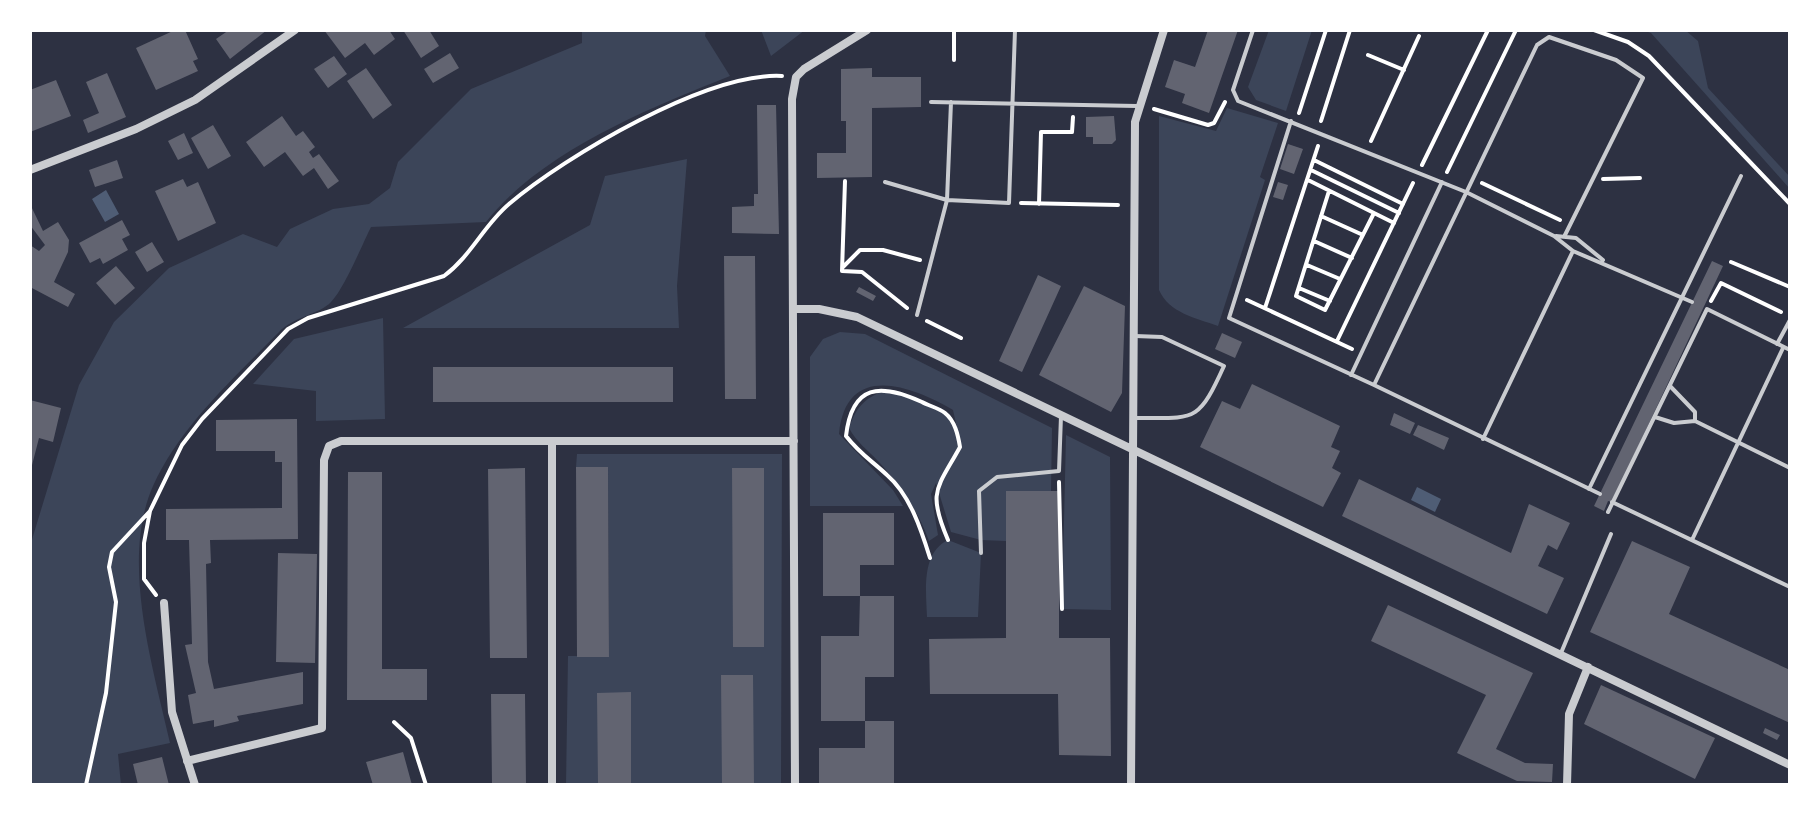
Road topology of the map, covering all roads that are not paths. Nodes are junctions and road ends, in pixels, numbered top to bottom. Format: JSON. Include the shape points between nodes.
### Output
{"nodes":[{"id":1,"x":295,"y":30,"type":"edge"},
{"id":2,"x":867,"y":30,"type":"edge"},
{"id":3,"x":1015,"y":30,"type":"edge"},
{"id":4,"x":1164,"y":30,"type":"edge"},
{"id":5,"x":1253,"y":30,"type":"edge"},
{"id":6,"x":931,"y":102,"type":"dead end"},
{"id":7,"x":951,"y":102,"type":"junction"},
{"id":8,"x":1012,"y":103,"type":"junction"},
{"id":9,"x":1137,"y":106,"type":"junction"},
{"id":10,"x":1293,"y":122,"type":"junction"},
{"id":11,"x":30,"y":170,"type":"edge"},
{"id":12,"x":1741,"y":176,"type":"dead end"},
{"id":13,"x":885,"y":182,"type":"dead end"},
{"id":14,"x":1442,"y":182,"type":"junction"},
{"id":15,"x":1466,"y":192,"type":"junction"},
{"id":16,"x":947,"y":200,"type":"junction"},
{"id":17,"x":1565,"y":235,"type":"junction"},
{"id":18,"x":1554,"y":236,"type":"junction"},
{"id":19,"x":1573,"y":251,"type":"junction"},
{"id":20,"x":1605,"y":262,"type":"junction"},
{"id":21,"x":1681,"y":297,"type":"junction"},
{"id":22,"x":1692,"y":302,"type":"dead end"},
{"id":23,"x":794,"y":309,"type":"junction"},
{"id":24,"x":917,"y":315,"type":"road end"},
{"id":25,"x":1790,"y":318,"type":"edge"},
{"id":26,"x":1135,"y":336,"type":"junction"},
{"id":27,"x":1777,"y":344,"type":"junction"},
{"id":28,"x":1784,"y":347,"type":"junction"},
{"id":29,"x":1790,"y":350,"type":"edge"},
{"id":30,"x":1351,"y":375,"type":"junction"},
{"id":31,"x":1374,"y":385,"type":"junction"},
{"id":32,"x":1670,"y":386,"type":"junction"},
{"id":33,"x":1061,"y":414,"type":"junction"},
{"id":34,"x":1655,"y":417,"type":"junction"},
{"id":35,"x":1135,"y":418,"type":"junction"},
{"id":36,"x":1695,"y":421,"type":"junction"},
{"id":37,"x":1483,"y":439,"type":"junction"},
{"id":38,"x":794,"y":441,"type":"junction"},
{"id":39,"x":552,"y":442,"type":"junction"},
{"id":40,"x":1738,"y":442,"type":"junction"},
{"id":41,"x":1135,"y":450,"type":"junction"},
{"id":42,"x":1790,"y":468,"type":"edge"},
{"id":43,"x":1589,"y":489,"type":"junction"},
{"id":44,"x":1600,"y":494,"type":"dead end"},
{"id":45,"x":1613,"y":503,"type":"junction"},
{"id":46,"x":1608,"y":512,"type":"dead end"},
{"id":47,"x":1611,"y":534,"type":"dead end"},
{"id":48,"x":1692,"y":540,"type":"junction"},
{"id":49,"x":981,"y":553,"type":"dead end"},
{"id":50,"x":1790,"y":587,"type":"edge"},
{"id":51,"x":164,"y":603,"type":"road end"},
{"id":52,"x":1561,"y":654,"type":"junction"},
{"id":53,"x":1588,"y":667,"type":"junction"},
{"id":54,"x":187,"y":761,"type":"junction"},
{"id":55,"x":1790,"y":765,"type":"edge"},
{"id":56,"x":195,"y":785,"type":"edge"},
{"id":57,"x":552,"y":785,"type":"edge"},
{"id":58,"x":795,"y":785,"type":"edge"},
{"id":59,"x":1131,"y":785,"type":"edge"},
{"id":60,"x":1567,"y":785,"type":"edge"}],
"edges":[{"from":1,"to":11,"type":"street","via":[[195,100]]},
{"from":2,"to":23,"type":"street","via":[[796,77]]},
{"from":3,"to":8,"type":"lane"},
{"from":4,"to":9,"type":"street"},
{"from":5,"to":10,"type":"lane","via":[[1234,97]]},
{"from":6,"to":7,"type":"lane"},
{"from":7,"to":8,"type":"lane"},
{"from":7,"to":16,"type":"lane"},
{"from":8,"to":9,"type":"lane"},
{"from":8,"to":16,"type":"lane","via":[[1009,203]]},
{"from":9,"to":26,"type":"street"},
{"from":10,"to":14,"type":"lane"},
{"from":10,"to":30,"type":"lane","via":[[1229,318]]},
{"from":12,"to":21,"type":"lane"},
{"from":13,"to":16,"type":"lane"},
{"from":14,"to":15,"type":"lane"},
{"from":14,"to":30,"type":"lane"},
{"from":15,"to":17,"type":"lane","via":[[1537,45],[1549,37],[1616,60],[1643,78]]},
{"from":15,"to":18,"type":"lane"},
{"from":15,"to":31,"type":"lane"},
{"from":16,"to":24,"type":"lane"},
{"from":17,"to":18,"type":"lane"},
{"from":17,"to":20,"type":"lane"},
{"from":18,"to":19,"type":"lane"},
{"from":19,"to":20,"type":"lane"},
{"from":19,"to":37,"type":"lane"},
{"from":20,"to":21,"type":"lane"},
{"from":21,"to":22,"type":"lane"},
{"from":21,"to":43,"type":"lane"},
{"from":23,"to":33,"type":"street","via":[[857,317]]},
{"from":23,"to":38,"type":"street"},
{"from":25,"to":27,"type":"lane"},
{"from":26,"to":35,"type":"street"},
{"from":26,"to":35,"type":"lane","via":[[1162,337],[1224,366],[1199,412],[1180,418]]},
{"from":27,"to":28,"type":"lane"},
{"from":27,"to":32,"type":"lane","via":[[1707,309]]},
{"from":28,"to":29,"type":"lane"},
{"from":28,"to":40,"type":"lane"},
{"from":30,"to":31,"type":"lane"},
{"from":31,"to":37,"type":"lane"},
{"from":32,"to":34,"type":"lane"},
{"from":32,"to":36,"type":"lane","via":[[1695,412]]},
{"from":33,"to":41,"type":"street"},
{"from":33,"to":49,"type":"lane","via":[[1059,471],[997,477],[979,491]]},
{"from":34,"to":36,"type":"lane","via":[[1674,423]]},
{"from":34,"to":45,"type":"lane"},
{"from":35,"to":41,"type":"street"},
{"from":36,"to":40,"type":"lane"},
{"from":37,"to":43,"type":"lane"},
{"from":38,"to":39,"type":"street"},
{"from":38,"to":58,"type":"street"},
{"from":39,"to":54,"type":"street","via":[[341,441],[329,446],[324,460],[322,728]]},
{"from":39,"to":57,"type":"street"},
{"from":40,"to":42,"type":"lane"},
{"from":40,"to":48,"type":"lane"},
{"from":41,"to":52,"type":"street"},
{"from":41,"to":59,"type":"street"},
{"from":43,"to":44,"type":"lane"},
{"from":45,"to":46,"type":"lane"},
{"from":45,"to":48,"type":"lane"},
{"from":47,"to":52,"type":"lane"},
{"from":48,"to":50,"type":"lane"},
{"from":51,"to":54,"type":"street","via":[[172,712]]},
{"from":52,"to":53,"type":"street"},
{"from":53,"to":55,"type":"street"},
{"from":53,"to":60,"type":"street","via":[[1569,714]]},
{"from":54,"to":56,"type":"street"}]}
